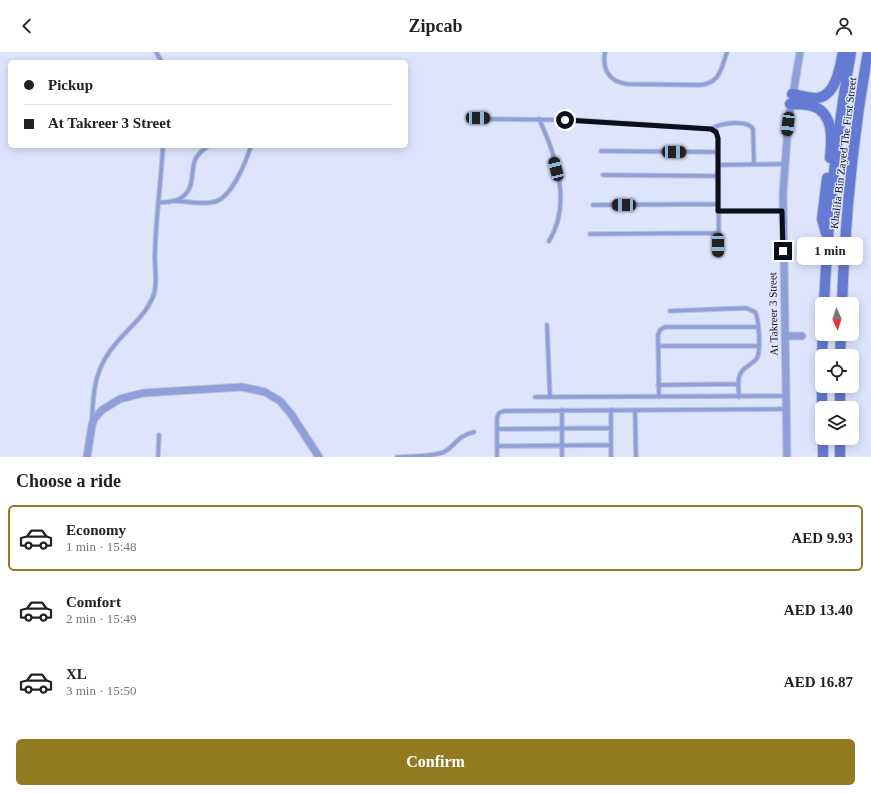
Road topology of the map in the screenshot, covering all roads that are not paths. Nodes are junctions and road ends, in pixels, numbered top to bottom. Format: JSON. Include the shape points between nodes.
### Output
{"nodes":[{"id":1,"x":605,"y":52,"type":"edge"},
{"id":2,"x":727,"y":52,"type":"edge"},
{"id":3,"x":800,"y":52,"type":"edge"},
{"id":4,"x":843,"y":52,"type":"edge"},
{"id":5,"x":851,"y":52,"type":"edge"},
{"id":6,"x":868,"y":52,"type":"edge"},
{"id":7,"x":791,"y":99,"type":"junction"},
{"id":8,"x":478,"y":118,"type":"dead end"},
{"id":9,"x":538,"y":120,"type":"junction"},
{"id":10,"x":711,"y":129,"type":"junction"},
{"id":11,"x":163,"y":148,"type":"edge"},
{"id":12,"x":205,"y":148,"type":"edge"},
{"id":13,"x":249,"y":148,"type":"edge"},
{"id":14,"x":601,"y":151,"type":"dead end"},
{"id":15,"x":718,"y":152,"type":"junction"},
{"id":16,"x":754,"y":164,"type":"junction"},
{"id":17,"x":784,"y":164,"type":"junction"},
{"id":18,"x":718,"y":165,"type":"junction"},
{"id":19,"x":603,"y":176,"type":"dead end"},
{"id":20,"x":718,"y":176,"type":"junction"},
{"id":21,"x":174,"y":201,"type":"junction"},
{"id":22,"x":158,"y":203,"type":"junction"},
{"id":23,"x":718,"y":204,"type":"junction"},
{"id":24,"x":593,"y":205,"type":"dead end"},
{"id":25,"x":718,"y":211,"type":"junction"},
{"id":26,"x":782,"y":211,"type":"junction"},
{"id":27,"x":590,"y":234,"type":"dead end"},
{"id":28,"x":718,"y":234,"type":"junction"},
{"id":29,"x":828,"y":236,"type":"junction"},
{"id":30,"x":549,"y":242,"type":"dead end"},
{"id":31,"x":719,"y":256,"type":"dead end"},
{"id":32,"x":824,"y":297,"type":"edge"},
{"id":33,"x":842,"y":297,"type":"edge"},
{"id":34,"x":670,"y":311,"type":"dead end"},
{"id":35,"x":547,"y":326,"type":"dead end"},
{"id":36,"x":758,"y":327,"type":"junction"},
{"id":37,"x":785,"y":336,"type":"junction"},
{"id":38,"x":802,"y":336,"type":"dead end"},
{"id":39,"x":658,"y":346,"type":"junction"},
{"id":40,"x":759,"y":346,"type":"junction"},
{"id":41,"x":738,"y":384,"type":"junction"},
{"id":42,"x":658,"y":385,"type":"junction"},
{"id":43,"x":659,"y":396,"type":"junction"},
{"id":44,"x":739,"y":396,"type":"junction"},
{"id":45,"x":786,"y":396,"type":"junction"},
{"id":46,"x":535,"y":397,"type":"dead end"},
{"id":47,"x":550,"y":397,"type":"junction"},
{"id":48,"x":786,"y":409,"type":"junction"},
{"id":49,"x":562,"y":410,"type":"junction"},
{"id":50,"x":611,"y":410,"type":"junction"},
{"id":51,"x":635,"y":410,"type":"junction"},
{"id":52,"x":92,"y":425,"type":"junction"},
{"id":53,"x":562,"y":428,"type":"junction"},
{"id":54,"x":611,"y":428,"type":"junction"},
{"id":55,"x":497,"y":429,"type":"junction"},
{"id":56,"x":474,"y":432,"type":"dead end"},
{"id":57,"x":159,"y":435,"type":"dead end"},
{"id":58,"x":611,"y":445,"type":"junction"},
{"id":59,"x":823,"y":445,"type":"edge"},
{"id":60,"x":840,"y":445,"type":"edge"},
{"id":61,"x":497,"y":446,"type":"junction"},
{"id":62,"x":562,"y":446,"type":"junction"},
{"id":63,"x":87,"y":457,"type":"edge"},
{"id":64,"x":158,"y":457,"type":"edge"},
{"id":65,"x":319,"y":457,"type":"edge"},
{"id":66,"x":398,"y":457,"type":"edge"},
{"id":67,"x":497,"y":457,"type":"edge"},
{"id":68,"x":562,"y":457,"type":"edge"},
{"id":69,"x":611,"y":457,"type":"edge"},
{"id":70,"x":636,"y":457,"type":"edge"},
{"id":71,"x":787,"y":457,"type":"edge"},
{"id":72,"x":823,"y":457,"type":"edge"},
{"id":73,"x":840,"y":457,"type":"edge"}],
"edges":[{"from":1,"to":2,"type":"lane","via":[[605,68],[610,77],[618,82],[699,85],[708,84],[718,77]]},
{"from":3,"to":7,"type":"street","name":"At Takreer 3 Street"},
{"from":4,"to":7,"type":"main road","via":[[829,92],[815,98]]},
{"from":5,"to":29,"type":"main road","name":"Khalifa Bin Zayed The First Street","via":[[839,129]]},
{"from":6,"to":33,"type":"main road","name":"Khalifa Bin Zayed The First Street","via":[[851,173]]},
{"from":7,"to":17,"type":"street","name":"At Takreer 3 Street"},
{"from":7,"to":29,"type":"main road","via":[[816,107],[826,115],[829,124],[830,151],[822,219]]},
{"from":8,"to":9,"type":"lane"},
{"from":9,"to":10,"type":"lane","via":[[578,120]]},
{"from":9,"to":30,"type":"lane","via":[[553,156],[559,188],[558,222]]},
{"from":10,"to":15,"type":"lane","via":[[717,135]]},
{"from":10,"to":16,"type":"lane","via":[[725,124],[751,126]]},
{"from":11,"to":22,"type":"lane"},
{"from":12,"to":21,"type":"lane","via":[[196,159],[190,188],[184,196]]},
{"from":13,"to":21,"type":"lane","via":[[239,174],[220,200]]},
{"from":14,"to":15,"type":"lane"},
{"from":15,"to":18,"type":"lane"},
{"from":16,"to":17,"type":"lane"},
{"from":16,"to":18,"type":"lane"},
{"from":17,"to":26,"type":"street","name":"At Takreer 3 Street"},
{"from":18,"to":20,"type":"lane"},
{"from":19,"to":20,"type":"lane"},
{"from":20,"to":23,"type":"lane"},
{"from":21,"to":22,"type":"lane"},
{"from":22,"to":52,"type":"lane","via":[[155,292],[140,317],[113,346],[100,369],[93,394]]},
{"from":23,"to":24,"type":"lane"},
{"from":23,"to":25,"type":"lane"},
{"from":25,"to":26,"type":"lane"},
{"from":25,"to":28,"type":"lane"},
{"from":26,"to":37,"type":"street","name":"At Takreer 3 Street"},
{"from":27,"to":28,"type":"lane"},
{"from":28,"to":31,"type":"lane"},
{"from":29,"to":32,"type":"main road","name":"Khalifa Bin Zayed The First Street"},
{"from":34,"to":36,"type":"lane","via":[[749,309],[756,315]]},
{"from":35,"to":47,"type":"lane"},
{"from":36,"to":39,"type":"lane","via":[[662,328],[658,335]]},
{"from":36,"to":40,"type":"lane"},
{"from":37,"to":38,"type":"street"},
{"from":37,"to":45,"type":"street","name":"At Takreer 3 Street"},
{"from":39,"to":40,"type":"lane"},
{"from":39,"to":42,"type":"lane"},
{"from":40,"to":41,"type":"lane","via":[[757,358],[742,370]]},
{"from":41,"to":42,"type":"lane"},
{"from":41,"to":44,"type":"lane"},
{"from":42,"to":43,"type":"lane"},
{"from":43,"to":44,"type":"lane"},
{"from":43,"to":47,"type":"lane"},
{"from":44,"to":45,"type":"lane"},
{"from":45,"to":48,"type":"street","name":"At Takreer 3 Street"},
{"from":46,"to":47,"type":"lane"},
{"from":48,"to":51,"type":"lane"},
{"from":48,"to":71,"type":"street","name":"At Takreer 3 Street"},
{"from":49,"to":50,"type":"lane"},
{"from":49,"to":53,"type":"lane"},
{"from":49,"to":55,"type":"lane","via":[[502,411],[497,417]]},
{"from":50,"to":51,"type":"lane"},
{"from":50,"to":54,"type":"lane"},
{"from":51,"to":70,"type":"lane"},
{"from":52,"to":63,"type":"street"},
{"from":52,"to":65,"type":"street","via":[[97,414],[113,402],[127,396],[188,390],[250,388],[271,394],[284,405]]},
{"from":53,"to":54,"type":"lane"},
{"from":53,"to":55,"type":"lane"},
{"from":53,"to":62,"type":"lane"},
{"from":54,"to":58,"type":"lane"},
{"from":55,"to":61,"type":"lane"},
{"from":56,"to":66,"type":"lane","via":[[461,436],[447,450],[438,454]]},
{"from":57,"to":64,"type":"lane"},
{"from":58,"to":62,"type":"lane"},
{"from":58,"to":69,"type":"lane"},
{"from":59,"to":72,"type":"main road"},
{"from":60,"to":73,"type":"main road"},
{"from":61,"to":62,"type":"lane"},
{"from":61,"to":67,"type":"lane"},
{"from":62,"to":68,"type":"lane"}]}
